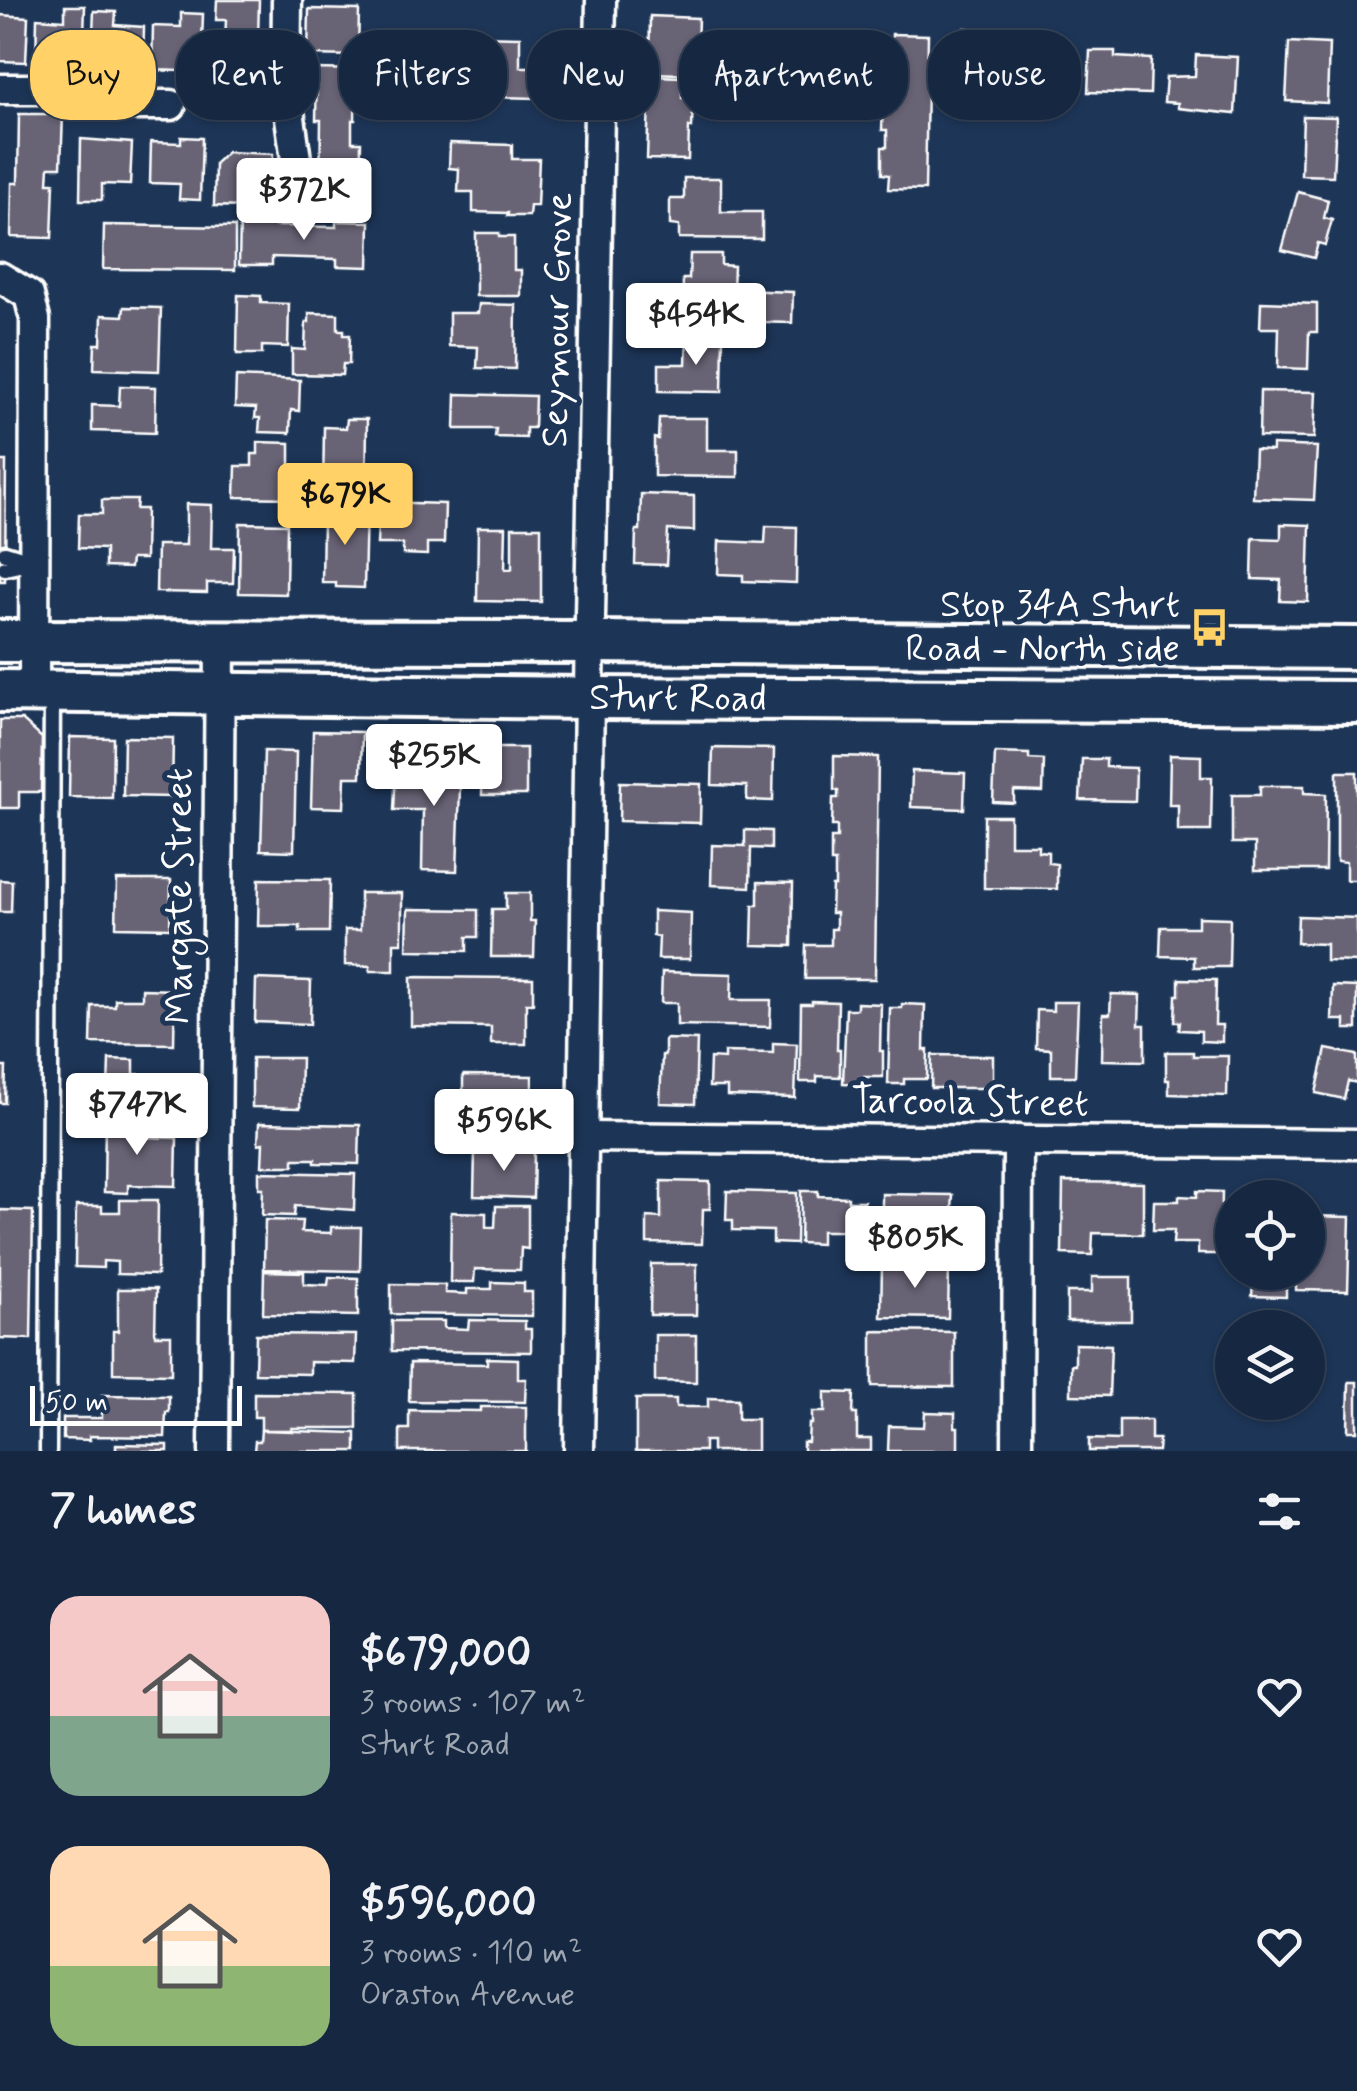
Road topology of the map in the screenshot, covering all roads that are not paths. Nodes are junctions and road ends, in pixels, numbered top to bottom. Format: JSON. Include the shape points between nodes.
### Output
{"nodes":[{"id":1,"x":287,"y":0,"type":"edge"},
{"id":2,"x":601,"y":0,"type":"edge"},
{"id":3,"x":0,"y":90,"type":"edge"},
{"id":4,"x":171,"y":106,"type":"dead end"},
{"id":5,"x":296,"y":159,"type":"dead end"},
{"id":6,"x":0,"y":277,"type":"edge"},
{"id":7,"x":5,"y":561,"type":"dead end"},
{"id":8,"x":34,"y":562,"type":"junction"},
{"id":9,"x":17,"y":641,"type":"edge"},
{"id":10,"x":220,"y":642,"type":"junction"},
{"id":11,"x":590,"y":642,"type":"junction"},
{"id":12,"x":1357,"y":648,"type":"edge"},
{"id":13,"x":28,"y":691,"type":"edge"},
{"id":14,"x":218,"y":694,"type":"junction"},
{"id":15,"x":589,"y":698,"type":"junction"},
{"id":16,"x":1357,"y":702,"type":"edge"},
{"id":17,"x":583,"y":1136,"type":"junction"},
{"id":18,"x":1018,"y":1140,"type":"junction"},
{"id":19,"x":1357,"y":1144,"type":"edge"},
{"id":20,"x":48,"y":1451,"type":"edge"},
{"id":21,"x":214,"y":1451,"type":"edge"},
{"id":22,"x":580,"y":1451,"type":"edge"},
{"id":23,"x":1017,"y":1451,"type":"edge"}],
"edges":[{"from":1,"to":5,"type":"street","via":[[286,90]]},
{"from":2,"to":11,"type":"street","name":"Seymour Grove"},
{"from":3,"to":4,"type":"street","via":[[50,89],[119,105]]},
{"from":6,"to":8,"type":"street","via":[[28,295],[35,319]]},
{"from":7,"to":8,"type":"lane"},
{"from":8,"to":9,"type":"street"},
{"from":9,"to":10,"type":"main road","name":"Sturt Road"},
{"from":9,"to":13,"type":"street"},
{"from":10,"to":11,"type":"main road","name":"Sturt Road"},
{"from":10,"to":14,"type":"street","name":"Margate Street"},
{"from":11,"to":12,"type":"main road","name":"Sturt Road"},
{"from":11,"to":15,"type":"street","name":"Seymour Grove"},
{"from":13,"to":14,"type":"main road","name":"Sturt Road"},
{"from":13,"to":20,"type":"lane"},
{"from":14,"to":15,"type":"main road","name":"Sturt Road"},
{"from":14,"to":21,"type":"street","name":"Margate Street"},
{"from":15,"to":16,"type":"main road","name":"Sturt Road"},
{"from":15,"to":17,"type":"street","name":"Seymour Grove"},
{"from":17,"to":18,"type":"street","name":"Tarcoola Street"},
{"from":17,"to":22,"type":"street","name":"Seymour Grove"},
{"from":18,"to":19,"type":"street","name":"Tarcoola Street"},
{"from":18,"to":23,"type":"street"}]}
